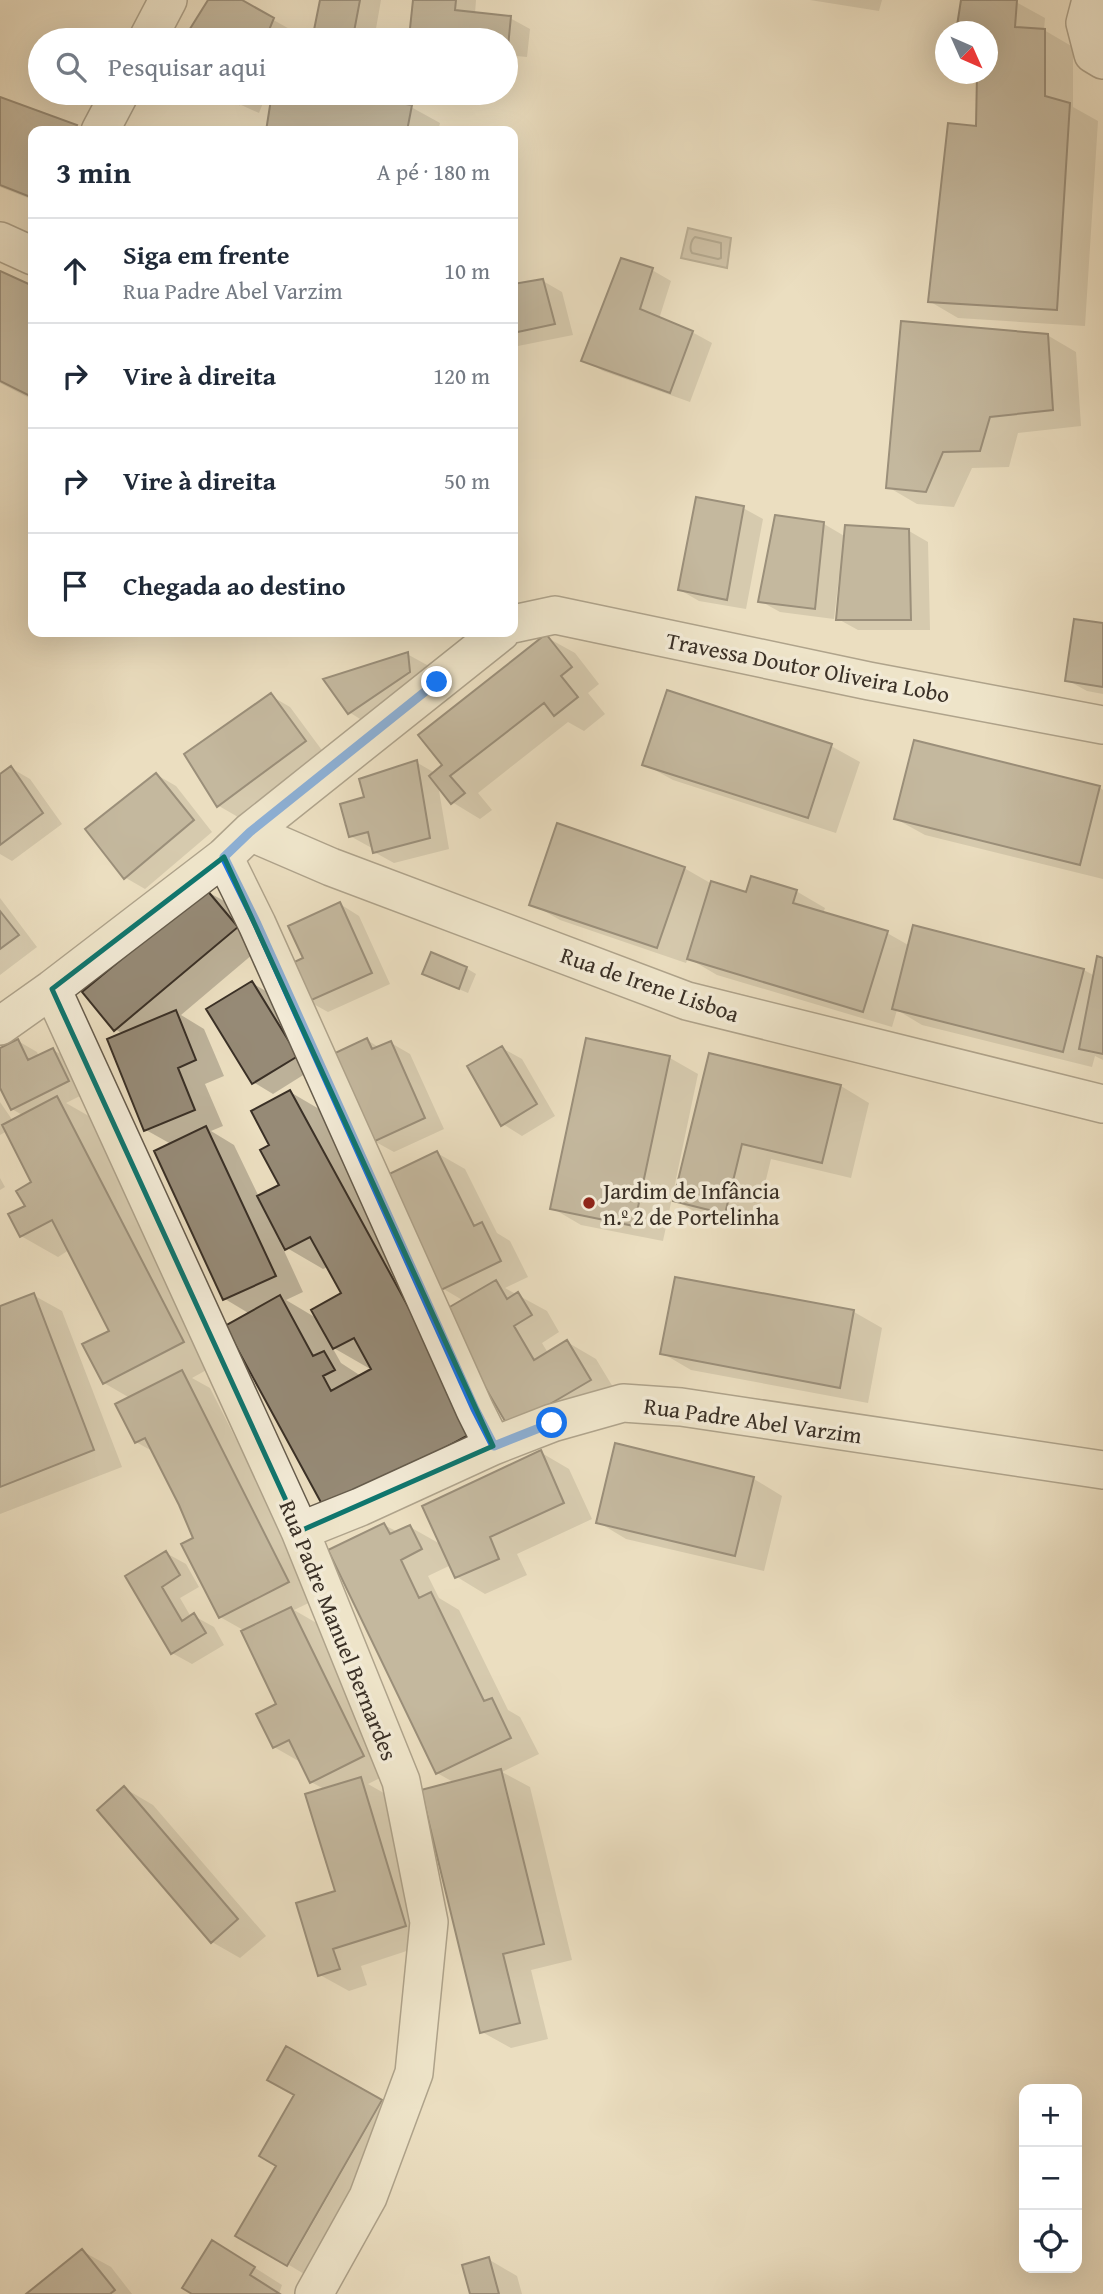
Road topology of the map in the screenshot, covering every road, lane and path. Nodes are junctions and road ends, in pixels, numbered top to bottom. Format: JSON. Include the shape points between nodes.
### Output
{"nodes":[{"id":1,"x":167,"y":0,"type":"edge"},
{"id":2,"x":1091,"y":0,"type":"edge"},
{"id":3,"x":153,"y":28,"type":"edge"},
{"id":4,"x":1103,"y":60,"type":"edge"},
{"id":5,"x":114,"y":105,"type":"edge"},
{"id":6,"x":103,"y":126,"type":"edge"},
{"id":7,"x":0,"y":241,"type":"edge"},
{"id":8,"x":28,"y":254,"type":"edge"},
{"id":9,"x":518,"y":623,"type":"edge"},
{"id":10,"x":487,"y":637,"type":"edge"},
{"id":11,"x":454,"y":649,"type":"edge"},
{"id":12,"x":1103,"y":724,"type":"edge"},
{"id":13,"x":250,"y":832,"type":"junction"},
{"id":14,"x":224,"y":857,"type":"junction"},
{"id":15,"x":52,"y":989,"type":"junction"},
{"id":16,"x":0,"y":1026,"type":"edge"},
{"id":17,"x":1103,"y":1104,"type":"edge"},
{"id":18,"x":494,"y":1446,"type":"junction"},
{"id":19,"x":1103,"y":1469,"type":"edge"},
{"id":20,"x":300,"y":1531,"type":"junction"},
{"id":21,"x":314,"y":2294,"type":"edge"}],
"edges":[{"from":1,"to":3,"type":"street"},
{"from":2,"to":4,"type":"street","via":[[1085,23],[1093,54]]},
{"from":5,"to":6,"type":"street"},
{"from":7,"to":8,"type":"street"},
{"from":9,"to":12,"type":"street","name":"Travessa Doutor Oliveira Lobo","via":[[555,615]]},
{"from":10,"to":11,"type":"street"},
{"from":11,"to":13,"type":"street"},
{"from":13,"to":14,"type":"street"},
{"from":13,"to":17,"type":"street","name":"Rua de Irene Lisboa","via":[[687,1001]]},
{"from":14,"to":15,"type":"street"},
{"from":14,"to":18,"type":"street"},
{"from":15,"to":16,"type":"street"},
{"from":15,"to":20,"type":"street","name":"Rua Padre Manuel Bernardes"},
{"from":18,"to":19,"type":"street","name":"Rua Padre Abel Varzim","via":[[623,1403],[681,1407]]},
{"from":18,"to":20,"type":"street","name":"Rua Padre Abel Varzim"},
{"from":20,"to":21,"type":"street","name":"Rua Padre Manuel Bernardes","via":[[401,1781],[429,1922],[414,2073],[368,2197]]}]}
